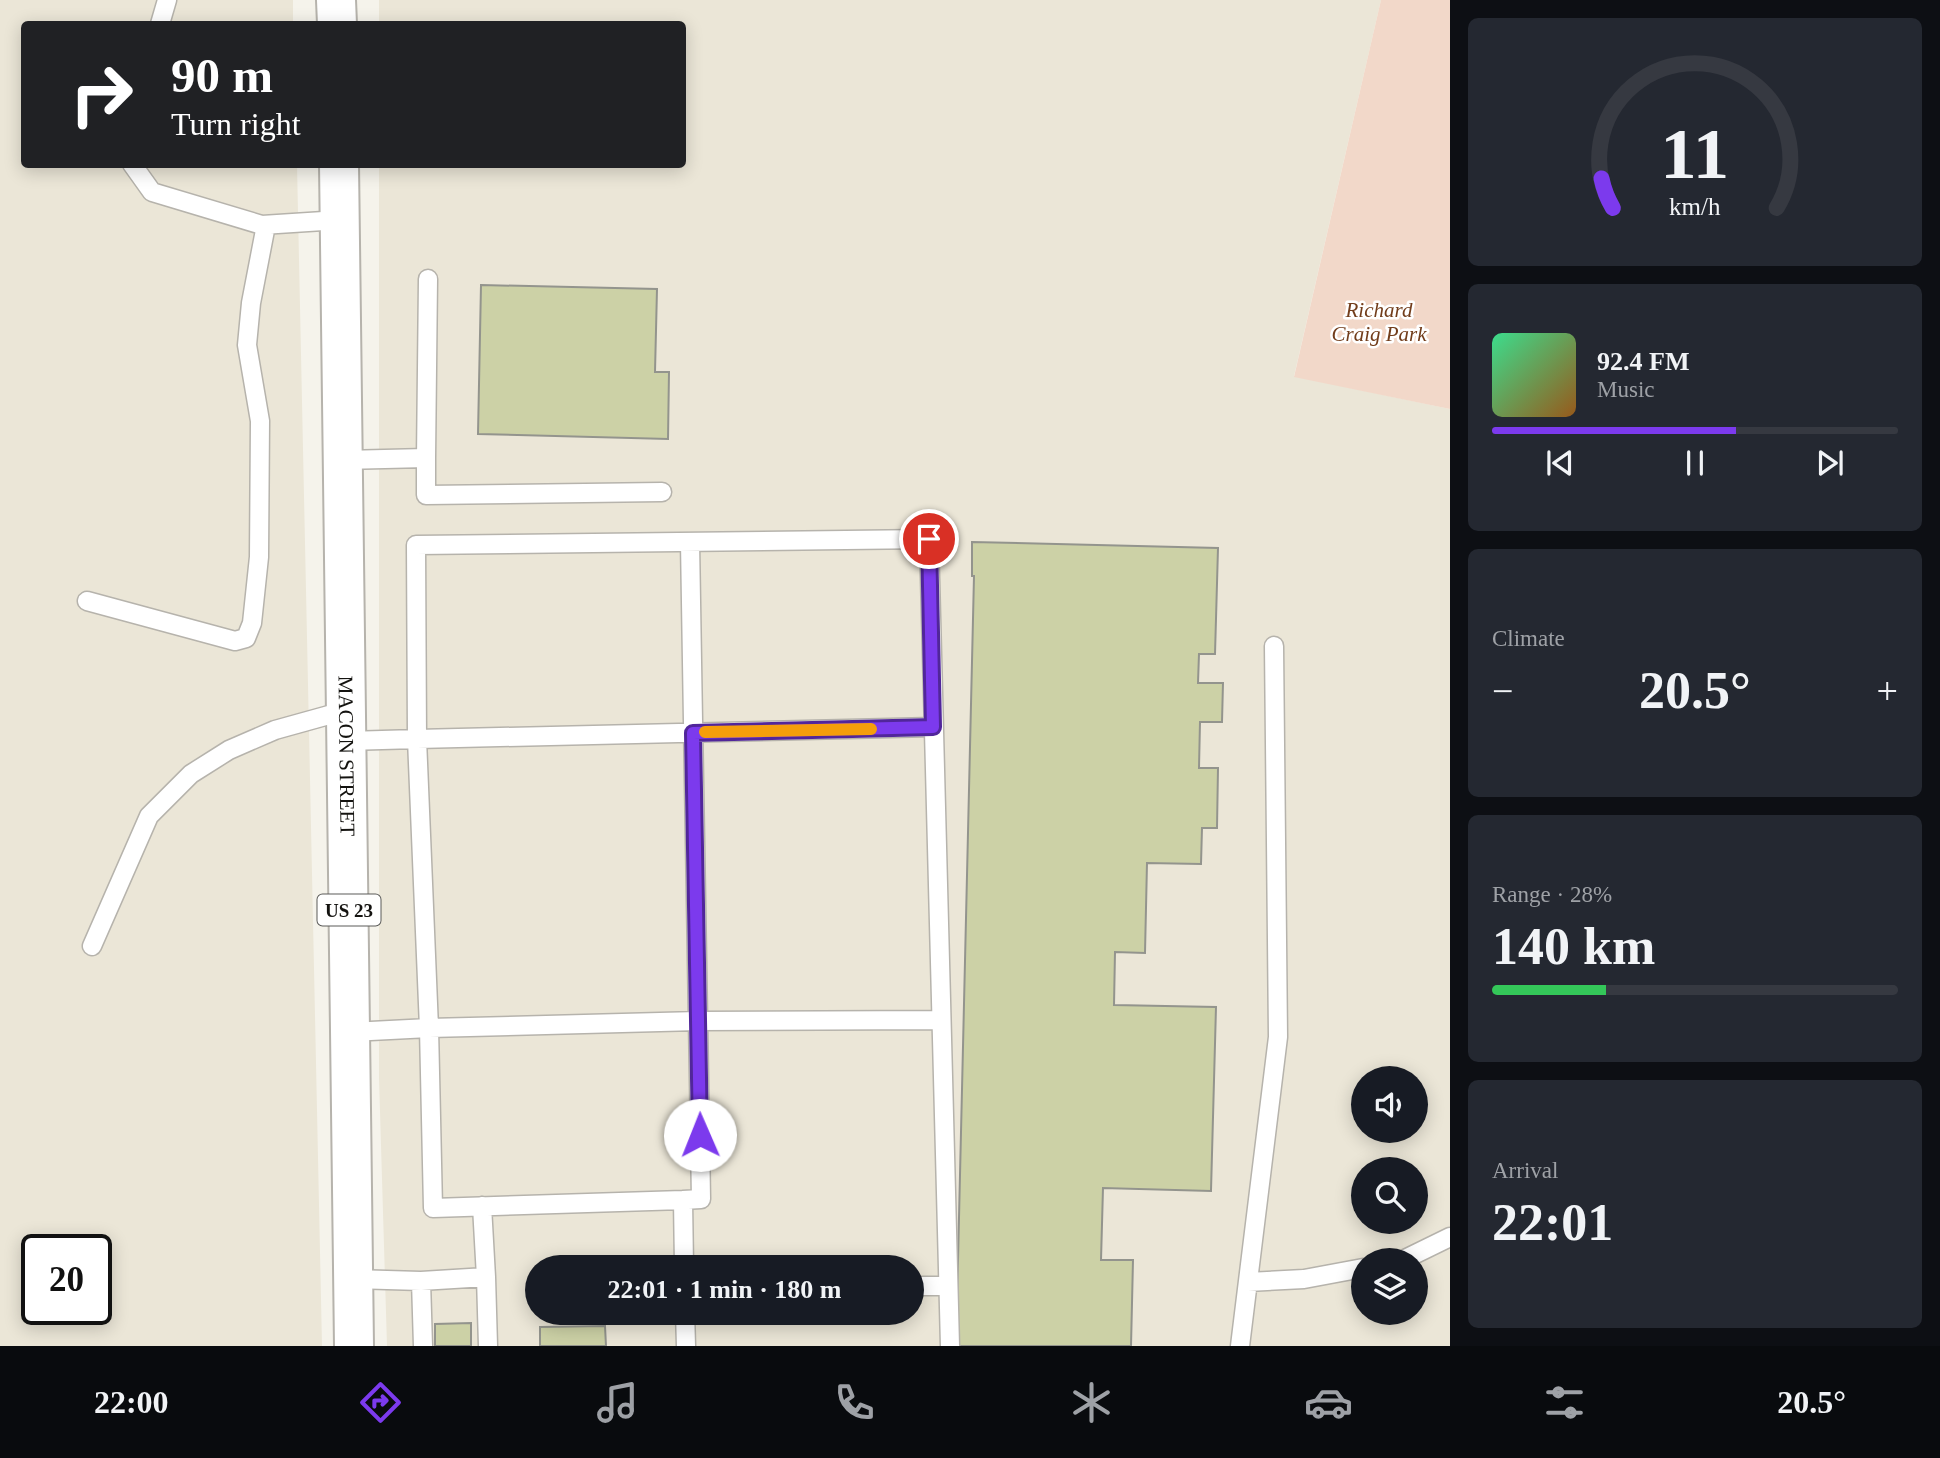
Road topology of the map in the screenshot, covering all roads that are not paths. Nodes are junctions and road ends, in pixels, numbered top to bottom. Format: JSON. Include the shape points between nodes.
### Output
{"nodes":[{"id":1,"x":167,"y":0,"type":"edge"},
{"id":2,"x":336,"y":0,"type":"edge"},
{"id":3,"x":161,"y":21,"type":"edge"},
{"id":4,"x":337,"y":21,"type":"edge"},
{"id":5,"x":135,"y":168,"type":"edge"},
{"id":6,"x":339,"y":168,"type":"edge"},
{"id":7,"x":340,"y":220,"type":"junction"},
{"id":8,"x":266,"y":225,"type":"junction"},
{"id":9,"x":428,"y":279,"type":"dead end"},
{"id":10,"x":426,"y":458,"type":"junction"},
{"id":11,"x":343,"y":460,"type":"junction"},
{"id":12,"x":662,"y":492,"type":"dead end"},
{"id":13,"x":690,"y":542,"type":"junction"},
{"id":14,"x":87,"y":601,"type":"dead end"},
{"id":15,"x":1274,"y":646,"type":"dead end"},
{"id":16,"x":347,"y":725,"type":"junction"},
{"id":17,"x":933,"y":727,"type":"junction"},
{"id":18,"x":693,"y":733,"type":"junction"},
{"id":19,"x":416,"y":739,"type":"junction"},
{"id":20,"x":92,"y":946,"type":"dead end"},
{"id":21,"x":941,"y":1020,"type":"junction"},
{"id":22,"x":698,"y":1021,"type":"junction"},
{"id":23,"x":429,"y":1028,"type":"junction"},
{"id":24,"x":351,"y":1032,"type":"junction"},
{"id":25,"x":683,"y":1200,"type":"junction"},
{"id":26,"x":482,"y":1206,"type":"junction"},
{"id":27,"x":1450,"y":1237,"type":"edge"},
{"id":28,"x":1428,"y":1248,"type":"edge"},
{"id":29,"x":684,"y":1255,"type":"edge"},
{"id":30,"x":1351,"y":1270,"type":"edge"},
{"id":31,"x":486,"y":1278,"type":"junction"},
{"id":32,"x":353,"y":1279,"type":"junction"},
{"id":33,"x":421,"y":1281,"type":"junction"},
{"id":34,"x":1248,"y":1282,"type":"junction"},
{"id":35,"x":924,"y":1286,"type":"edge"},
{"id":36,"x":948,"y":1286,"type":"junction"},
{"id":37,"x":685,"y":1325,"type":"edge"},
{"id":38,"x":354,"y":1346,"type":"edge"},
{"id":39,"x":423,"y":1346,"type":"edge"},
{"id":40,"x":488,"y":1346,"type":"edge"},
{"id":41,"x":686,"y":1346,"type":"edge"},
{"id":42,"x":950,"y":1346,"type":"edge"},
{"id":43,"x":1240,"y":1346,"type":"edge"}],
"edges":[{"from":1,"to":3,"type":"lane"},
{"from":2,"to":4,"type":"main road"},
{"from":5,"to":8,"type":"lane","via":[[152,192]]},
{"from":6,"to":7,"type":"main road","name":"MACON STREET","number":"US 23"},
{"from":7,"to":8,"type":"lane"},
{"from":7,"to":11,"type":"main road","name":"MACON STREET","number":"US 23"},
{"from":8,"to":14,"type":"lane","via":[[247,345],[260,421],[259,556],[246,639],[235,641]]},
{"from":9,"to":10,"type":"lane"},
{"from":10,"to":11,"type":"lane"},
{"from":10,"to":12,"type":"lane","via":[[426,495]]},
{"from":11,"to":16,"type":"main road","name":"MACON STREET","number":"US 23"},
{"from":13,"to":17,"type":"lane","via":[[929,539]]},
{"from":13,"to":18,"type":"lane"},
{"from":13,"to":19,"type":"lane","via":[[416,545]]},
{"from":15,"to":34,"type":"lane","via":[[1278,1037]]},
{"from":16,"to":19,"type":"lane"},
{"from":16,"to":20,"type":"lane","via":[[275,730],[229,750],[191,774],[149,816]]},
{"from":16,"to":24,"type":"main road","name":"MACON STREET","number":"US 23"},
{"from":17,"to":18,"type":"lane"},
{"from":17,"to":21,"type":"lane"},
{"from":18,"to":19,"type":"lane"},
{"from":18,"to":22,"type":"lane"},
{"from":19,"to":23,"type":"lane"},
{"from":21,"to":22,"type":"lane"},
{"from":21,"to":36,"type":"lane"},
{"from":22,"to":23,"type":"lane"},
{"from":22,"to":25,"type":"lane","via":[[701,1199]]},
{"from":23,"to":24,"type":"lane"},
{"from":23,"to":26,"type":"lane","via":[[433,1208]]},
{"from":24,"to":32,"type":"main road","name":"MACON STREET","number":"US 23"},
{"from":25,"to":26,"type":"lane"},
{"from":25,"to":29,"type":"lane"},
{"from":26,"to":31,"type":"lane"},
{"from":27,"to":28,"type":"lane"},
{"from":30,"to":34,"type":"lane"},
{"from":31,"to":33,"type":"lane"},
{"from":31,"to":40,"type":"lane"},
{"from":32,"to":33,"type":"lane"},
{"from":32,"to":38,"type":"main road","name":"MACON STREET","number":"US 23"},
{"from":33,"to":39,"type":"lane"},
{"from":34,"to":43,"type":"lane"},
{"from":35,"to":36,"type":"lane"},
{"from":36,"to":42,"type":"lane"},
{"from":37,"to":41,"type":"lane"}]}
